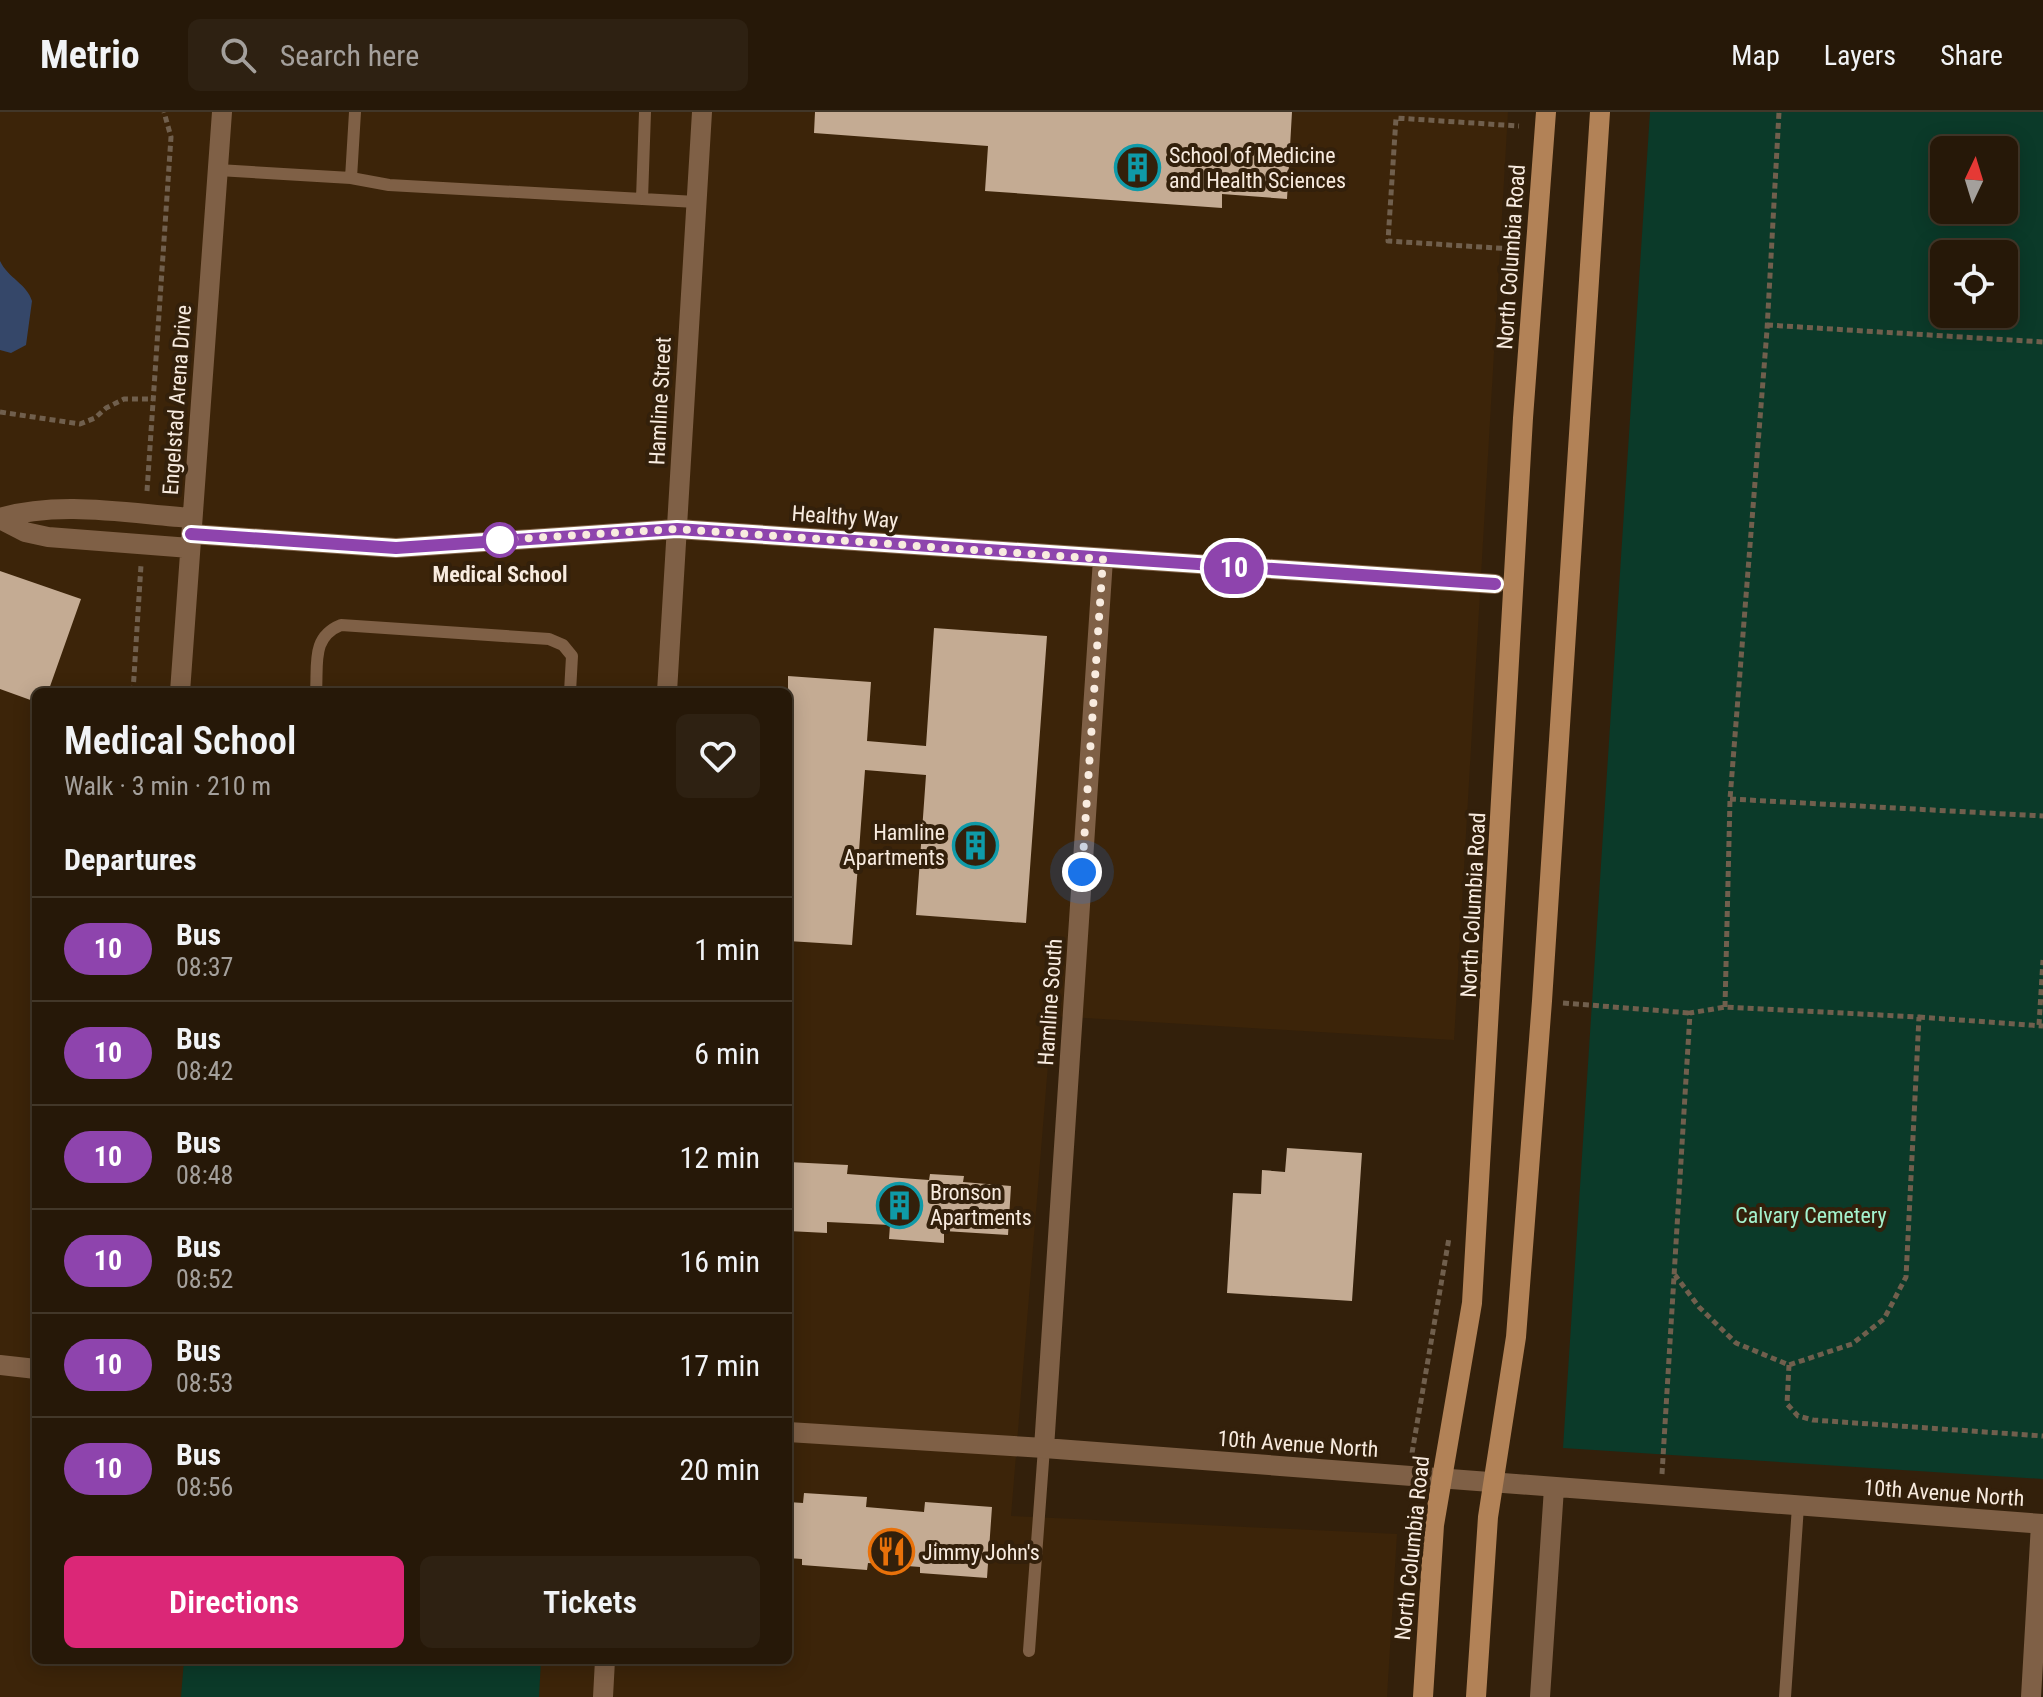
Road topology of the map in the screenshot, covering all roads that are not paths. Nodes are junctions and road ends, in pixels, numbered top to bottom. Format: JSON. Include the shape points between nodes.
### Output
{"nodes":[{"id":1,"x":222,"y":112,"type":"edge"},
{"id":2,"x":355,"y":112,"type":"edge"},
{"id":3,"x":645,"y":112,"type":"edge"},
{"id":4,"x":702,"y":112,"type":"edge"},
{"id":5,"x":1546,"y":112,"type":"edge"},
{"id":6,"x":1600,"y":112,"type":"edge"},
{"id":7,"x":218,"y":170,"type":"junction"},
{"id":8,"x":351,"y":178,"type":"junction"},
{"id":9,"x":642,"y":199,"type":"junction"},
{"id":10,"x":696,"y":202,"type":"junction"},
{"id":11,"x":0,"y":518,"type":"edge"},
{"id":12,"x":677,"y":529,"type":"junction"},
{"id":13,"x":191,"y":533,"type":"junction"},
{"id":14,"x":1103,"y":559,"type":"junction"},
{"id":15,"x":1495,"y":584,"type":"dead end"},
{"id":16,"x":180,"y":688,"type":"edge"},
{"id":17,"x":316,"y":688,"type":"edge"},
{"id":18,"x":570,"y":688,"type":"edge"},
{"id":19,"x":667,"y":688,"type":"edge"},
{"id":20,"x":0,"y":1365,"type":"edge"},
{"id":21,"x":32,"y":1369,"type":"edge"},
{"id":22,"x":792,"y":1432,"type":"edge"},
{"id":23,"x":1044,"y":1448,"type":"junction"},
{"id":24,"x":1441,"y":1479,"type":"junction"},
{"id":25,"x":1494,"y":1483,"type":"junction"},
{"id":26,"x":1554,"y":1488,"type":"junction"},
{"id":27,"x":1798,"y":1506,"type":"junction"},
{"id":28,"x":2042,"y":1524,"type":"edge"},
{"id":29,"x":1029,"y":1651,"type":"dead end"},
{"id":30,"x":605,"y":1664,"type":"edge"},
{"id":31,"x":603,"y":1697,"type":"edge"},
{"id":32,"x":1423,"y":1697,"type":"edge"},
{"id":33,"x":1476,"y":1697,"type":"edge"},
{"id":34,"x":1540,"y":1697,"type":"edge"},
{"id":35,"x":1785,"y":1697,"type":"edge"},
{"id":36,"x":2031,"y":1697,"type":"edge"}],
"edges":[{"from":1,"to":7,"type":"street","name":"Engelstad Arena Drive"},
{"from":2,"to":8,"type":"lane"},
{"from":3,"to":9,"type":"lane"},
{"from":4,"to":10,"type":"street","name":"Hamline Street"},
{"from":5,"to":24,"type":"main road","name":"North Columbia Road","via":[[1472,1303]]},
{"from":6,"to":25,"type":"main road","via":[[1542,1001],[1516,1337]]},
{"from":7,"to":8,"type":"lane"},
{"from":7,"to":13,"type":"street","name":"Engelstad Arena Drive"},
{"from":8,"to":9,"type":"lane","via":[[389,185]]},
{"from":9,"to":10,"type":"lane"},
{"from":10,"to":12,"type":"street","name":"Hamline Street"},
{"from":11,"to":13,"type":"street","via":[[39,510],[145,515]]},
{"from":11,"to":13,"type":"street","via":[[36,535],[143,544]]},
{"from":12,"to":13,"type":"street","name":"Healthy Way","via":[[396,548]]},
{"from":12,"to":14,"type":"street","name":"Healthy Way"},
{"from":12,"to":19,"type":"street","name":"Hamline Street"},
{"from":13,"to":16,"type":"street","name":"Engelstad Arena Drive"},
{"from":14,"to":15,"type":"street","name":"Healthy Way"},
{"from":14,"to":23,"type":"street","name":"Hamline South"},
{"from":17,"to":18,"type":"lane","via":[[319,644],[327,631],[341,625],[549,639],[572,656]]},
{"from":20,"to":21,"type":"street"},
{"from":22,"to":23,"type":"street","name":"10th Avenue North"},
{"from":23,"to":24,"type":"street","name":"10th Avenue North"},
{"from":23,"to":29,"type":"lane"},
{"from":24,"to":25,"type":"street","name":"10th Avenue North"},
{"from":24,"to":32,"type":"main road","name":"North Columbia Road"},
{"from":25,"to":26,"type":"street","name":"10th Avenue North"},
{"from":25,"to":33,"type":"main road"},
{"from":26,"to":27,"type":"street","name":"10th Avenue North"},
{"from":26,"to":34,"type":"street"},
{"from":27,"to":28,"type":"street","name":"10th Avenue North"},
{"from":27,"to":35,"type":"lane"},
{"from":28,"to":36,"type":"street"},
{"from":30,"to":31,"type":"street"}]}
